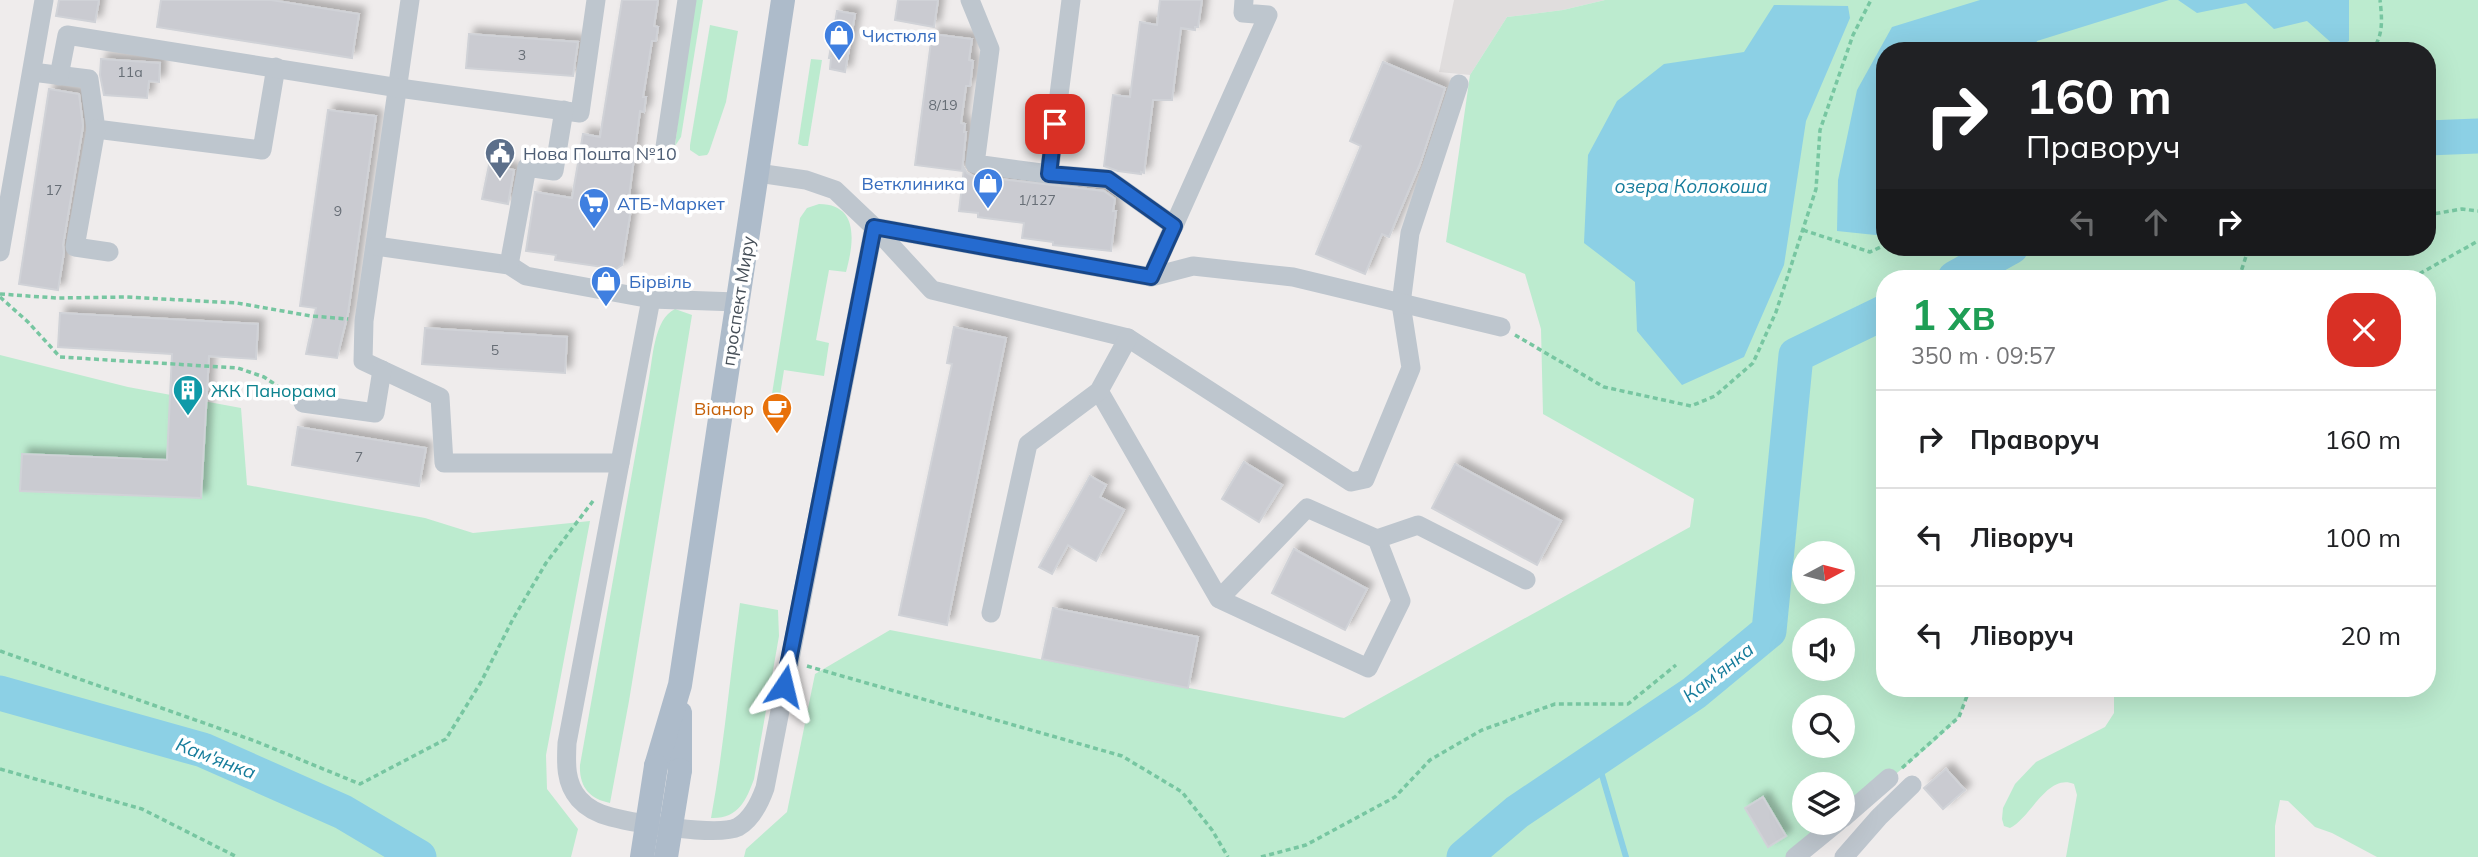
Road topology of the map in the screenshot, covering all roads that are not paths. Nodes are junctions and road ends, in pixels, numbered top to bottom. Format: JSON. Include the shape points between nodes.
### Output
{"nodes":[{"id":1,"x":44,"y":0,"type":"edge"},
{"id":2,"x":410,"y":0,"type":"edge"},
{"id":3,"x":596,"y":0,"type":"edge"},
{"id":4,"x":687,"y":0,"type":"edge"},
{"id":5,"x":783,"y":0,"type":"edge"},
{"id":6,"x":970,"y":0,"type":"edge"},
{"id":7,"x":1071,"y":0,"type":"edge"},
{"id":8,"x":1244,"y":0,"type":"edge"},
{"id":9,"x":276,"y":66,"type":"junction"},
{"id":10,"x":32,"y":72,"type":"junction"},
{"id":11,"x":59,"y":76,"type":"junction"},
{"id":12,"x":1459,"y":84,"type":"dead end"},
{"id":13,"x":399,"y":88,"type":"junction"},
{"id":14,"x":564,"y":110,"type":"junction"},
{"id":15,"x":96,"y":129,"type":"junction"},
{"id":16,"x":666,"y":150,"type":"dead end"},
{"id":17,"x":757,"y":173,"type":"junction"},
{"id":18,"x":1049,"y":174,"type":"junction"},
{"id":19,"x":1174,"y":226,"type":"junction"},
{"id":20,"x":874,"y":227,"type":"junction"},
{"id":21,"x":376,"y":246,"type":"junction"},
{"id":22,"x":0,"y":252,"type":"edge"},
{"id":23,"x":109,"y":252,"type":"dead end"},
{"id":24,"x":509,"y":265,"type":"junction"},
{"id":25,"x":1151,"y":277,"type":"junction"},
{"id":26,"x":660,"y":297,"type":"junction"},
{"id":27,"x":737,"y":302,"type":"junction"},
{"id":28,"x":1401,"y":304,"type":"junction"},
{"id":29,"x":1501,"y":327,"type":"road end"},
{"id":30,"x":1128,"y":338,"type":"junction"},
{"id":31,"x":382,"y":370,"type":"junction"},
{"id":32,"x":1099,"y":391,"type":"junction"},
{"id":33,"x":303,"y":403,"type":"road end"},
{"id":34,"x":620,"y":463,"type":"junction"},
{"id":35,"x":1377,"y":539,"type":"junction"},
{"id":36,"x":1526,"y":580,"type":"dead end"},
{"id":37,"x":1219,"y":599,"type":"junction"},
{"id":38,"x":990,"y":613,"type":"dead end"},
{"id":39,"x":668,"y":768,"type":"junction"},
{"id":40,"x":1889,"y":778,"type":"road end"},
{"id":41,"x":1912,"y":785,"type":"dead end"},
{"id":42,"x":1855,"y":808,"type":"edge"},
{"id":43,"x":1828,"y":835,"type":"edge"},
{"id":44,"x":1816,"y":850,"type":"edge"},
{"id":45,"x":642,"y":857,"type":"edge"},
{"id":46,"x":666,"y":857,"type":"edge"},
{"id":47,"x":1795,"y":857,"type":"edge"},
{"id":48,"x":1844,"y":857,"type":"edge"}],
"edges":[{"from":1,"to":10,"type":"street"},
{"from":2,"to":13,"type":"street"},
{"from":3,"to":14,"type":"street","via":[[580,113]]},
{"from":4,"to":16,"type":"street"},
{"from":5,"to":17,"type":"main road","name":"проспект Миру"},
{"from":6,"to":18,"type":"street","via":[[990,49],[975,164]]},
{"from":7,"to":18,"type":"street"},
{"from":8,"to":19,"type":"street","via":[[1243,13],[1268,15]]},
{"from":9,"to":11,"type":"street","via":[[67,35]]},
{"from":9,"to":13,"type":"street"},
{"from":9,"to":15,"type":"street","via":[[262,150]]},
{"from":10,"to":11,"type":"street"},
{"from":10,"to":22,"type":"street"},
{"from":11,"to":15,"type":"street","via":[[89,79]]},
{"from":12,"to":28,"type":"street","via":[[1410,233]]},
{"from":13,"to":14,"type":"street"},
{"from":13,"to":21,"type":"street"},
{"from":14,"to":24,"type":"street","via":[[554,171],[527,167]]},
{"from":15,"to":23,"type":"street","via":[[75,247]]},
{"from":17,"to":20,"type":"street","via":[[806,180],[835,190]]},
{"from":17,"to":27,"type":"main road","name":"проспект Миру"},
{"from":18,"to":19,"type":"street","via":[[1108,179]]},
{"from":19,"to":25,"type":"street"},
{"from":20,"to":25,"type":"street"},
{"from":20,"to":30,"type":"street","via":[[932,290]]},
{"from":20,"to":34,"type":"street","via":[[765,788],[760,802],[738,827],[701,831],[611,817],[590,809],[569,783],[567,743]]},
{"from":21,"to":24,"type":"street"},
{"from":21,"to":31,"type":"street","via":[[364,321],[363,362]]},
{"from":24,"to":26,"type":"street","via":[[526,276]]},
{"from":25,"to":28,"type":"street","via":[[1193,266],[1293,277]]},
{"from":26,"to":27,"type":"street"},
{"from":26,"to":34,"type":"street"},
{"from":27,"to":39,"type":"main road","name":"проспект Миру"},
{"from":28,"to":29,"type":"street"},
{"from":28,"to":30,"type":"street","via":[[1411,368],[1365,479],[1351,482]]},
{"from":30,"to":32,"type":"street"},
{"from":31,"to":33,"type":"street","via":[[375,413]]},
{"from":31,"to":34,"type":"street","via":[[440,397],[444,463]]},
{"from":32,"to":37,"type":"street"},
{"from":32,"to":38,"type":"street","via":[[1028,444]]},
{"from":35,"to":36,"type":"street","via":[[1419,525]]},
{"from":35,"to":37,"type":"street","via":[[1307,508]]},
{"from":35,"to":37,"type":"street","via":[[1401,601],[1368,668]]},
{"from":39,"to":45,"type":"main road","name":"проспект Миру","bridge":true},
{"from":39,"to":46,"type":"main road","name":"проспект Миру","bridge":true},
{"from":40,"to":42,"type":"street"},
{"from":41,"to":48,"type":"street"},
{"from":43,"to":44,"type":"street"},
{"from":44,"to":47,"type":"street"}]}
